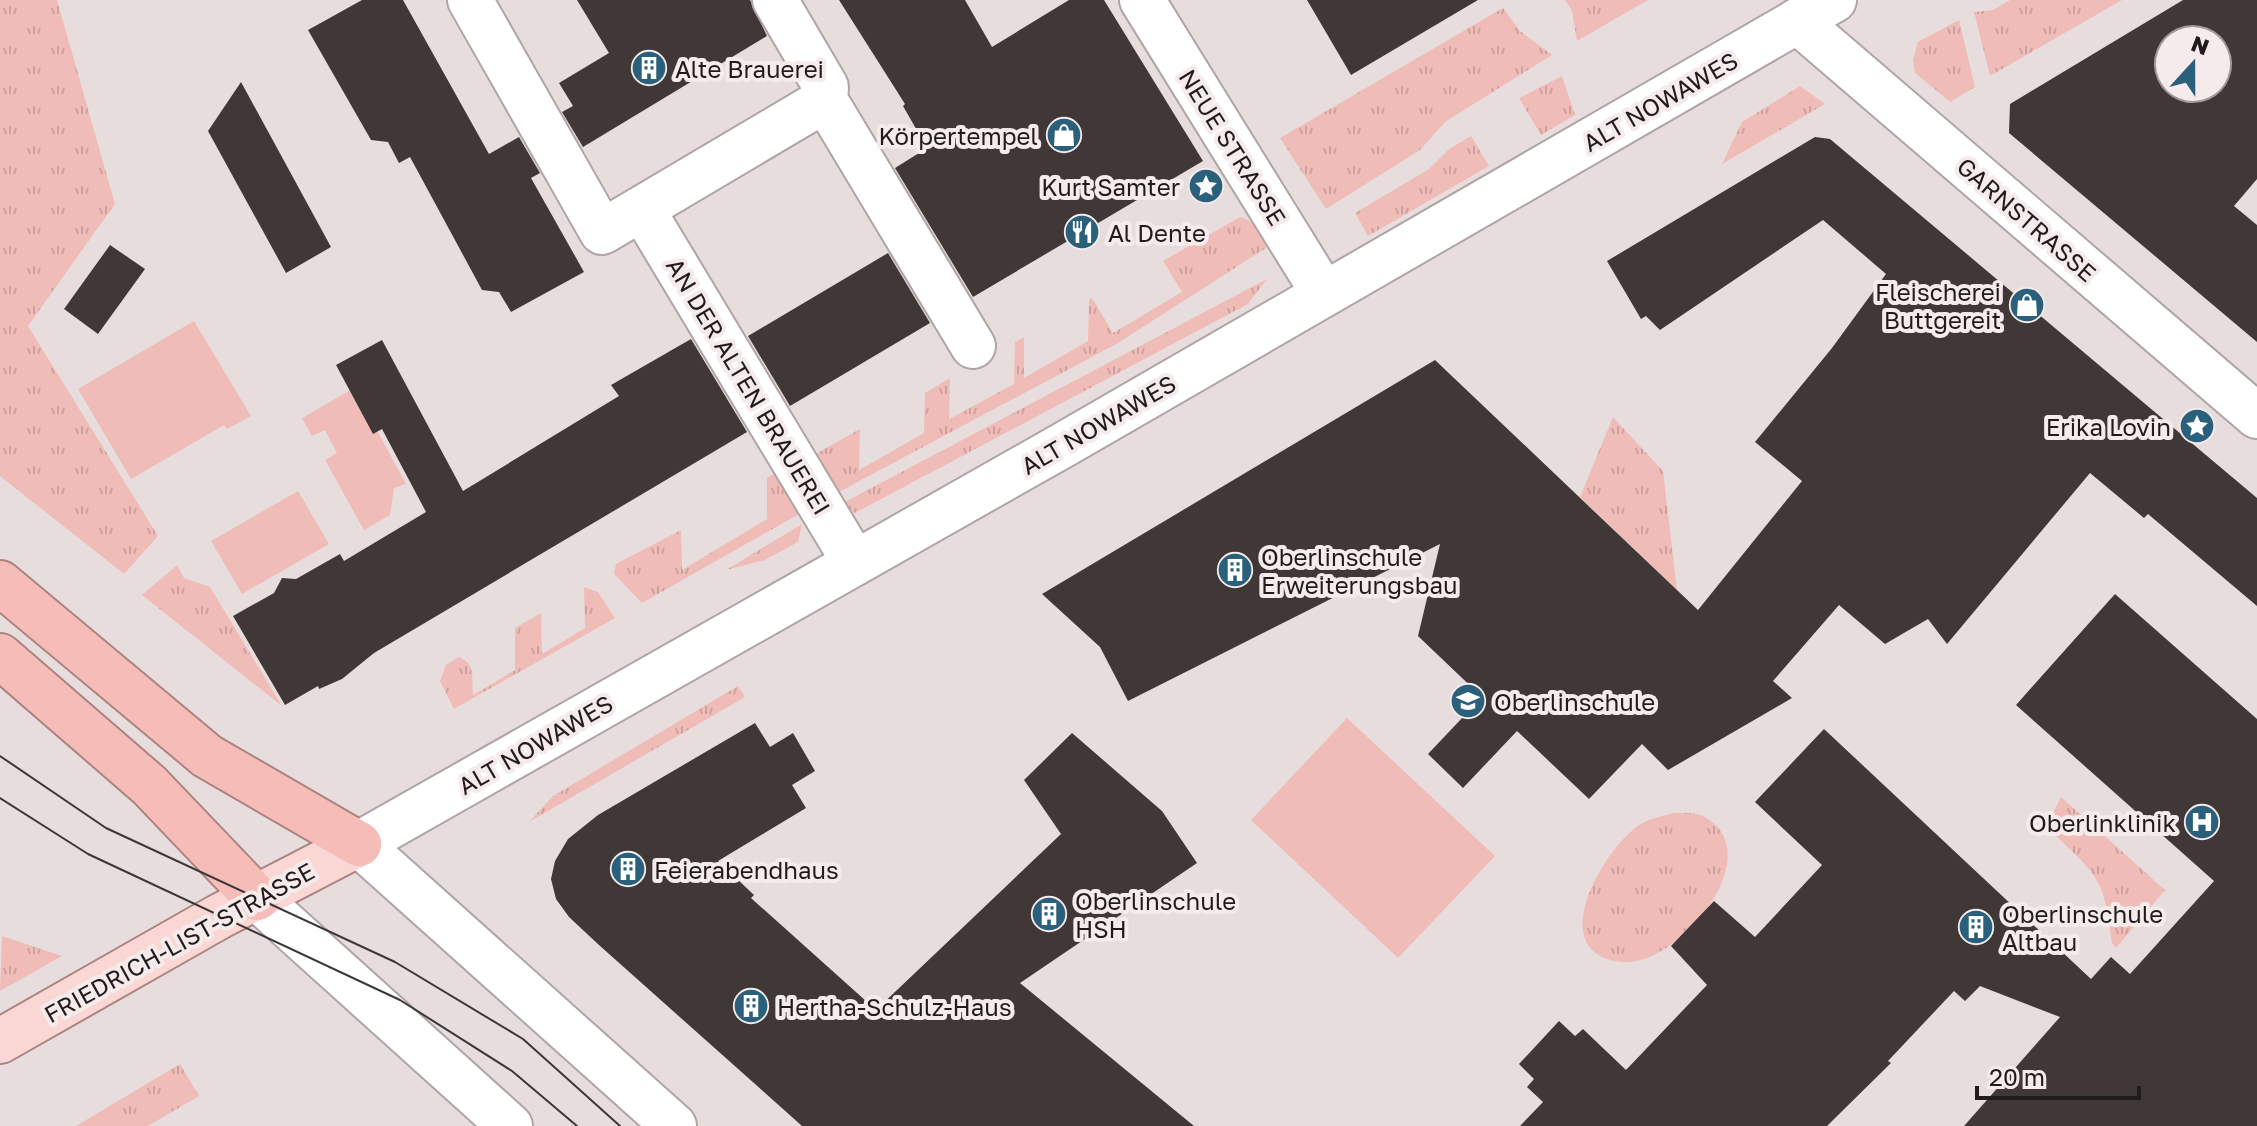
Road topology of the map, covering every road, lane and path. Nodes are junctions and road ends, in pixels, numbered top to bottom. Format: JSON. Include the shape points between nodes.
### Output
{"nodes":[{"id":1,"x":470,"y":0,"type":"edge"},
{"id":2,"x":775,"y":0,"type":"edge"},
{"id":3,"x":1142,"y":0,"type":"edge"},
{"id":4,"x":1816,"y":11,"type":"edge"},
{"id":5,"x":825,"y":100,"type":"junction"},
{"id":6,"x":642,"y":209,"type":"junction"},
{"id":7,"x":1324,"y":294,"type":"junction"},
{"id":8,"x":973,"y":346,"type":"dead end"},
{"id":9,"x":2257,"y":416,"type":"edge"},
{"id":10,"x":855,"y":563,"type":"junction"},
{"id":11,"x":0,"y":583,"type":"edge"},
{"id":12,"x":0,"y":656,"type":"edge"},
{"id":13,"x":359,"y":844,"type":"junction"},
{"id":14,"x":257,"y":898,"type":"junction"},
{"id":15,"x":0,"y":1041,"type":"edge"},
{"id":16,"x":510,"y":1126,"type":"edge"},
{"id":17,"x":674,"y":1126,"type":"edge"}],
"edges":[{"from":1,"to":6,"type":"street","via":[[602,232]]},
{"from":2,"to":5,"type":"street","via":[[826,87]]},
{"from":3,"to":7,"type":"street","name":"NEUE STRASSE"},
{"from":4,"to":7,"type":"street","name":"ALT NOWAWES"},
{"from":4,"to":9,"type":"street","name":"GARNSTRASSE"},
{"from":5,"to":6,"type":"street"},
{"from":5,"to":8,"type":"street"},
{"from":6,"to":10,"type":"street","name":"AN DER ALTEN BRAUEREI"},
{"from":7,"to":10,"type":"street","name":"ALT NOWAWES"},
{"from":10,"to":13,"type":"street","name":"ALT NOWAWES"},
{"from":11,"to":13,"type":"highway","via":[[207,756]]},
{"from":12,"to":14,"type":"highway","via":[[149,785]]},
{"from":13,"to":14,"type":"main road","name":"FRIEDRICH-LIST-STRASSE"},
{"from":13,"to":17,"type":"street"},
{"from":14,"to":15,"type":"main road","name":"FRIEDRICH-LIST-STRASSE"},
{"from":14,"to":16,"type":"street"}]}
